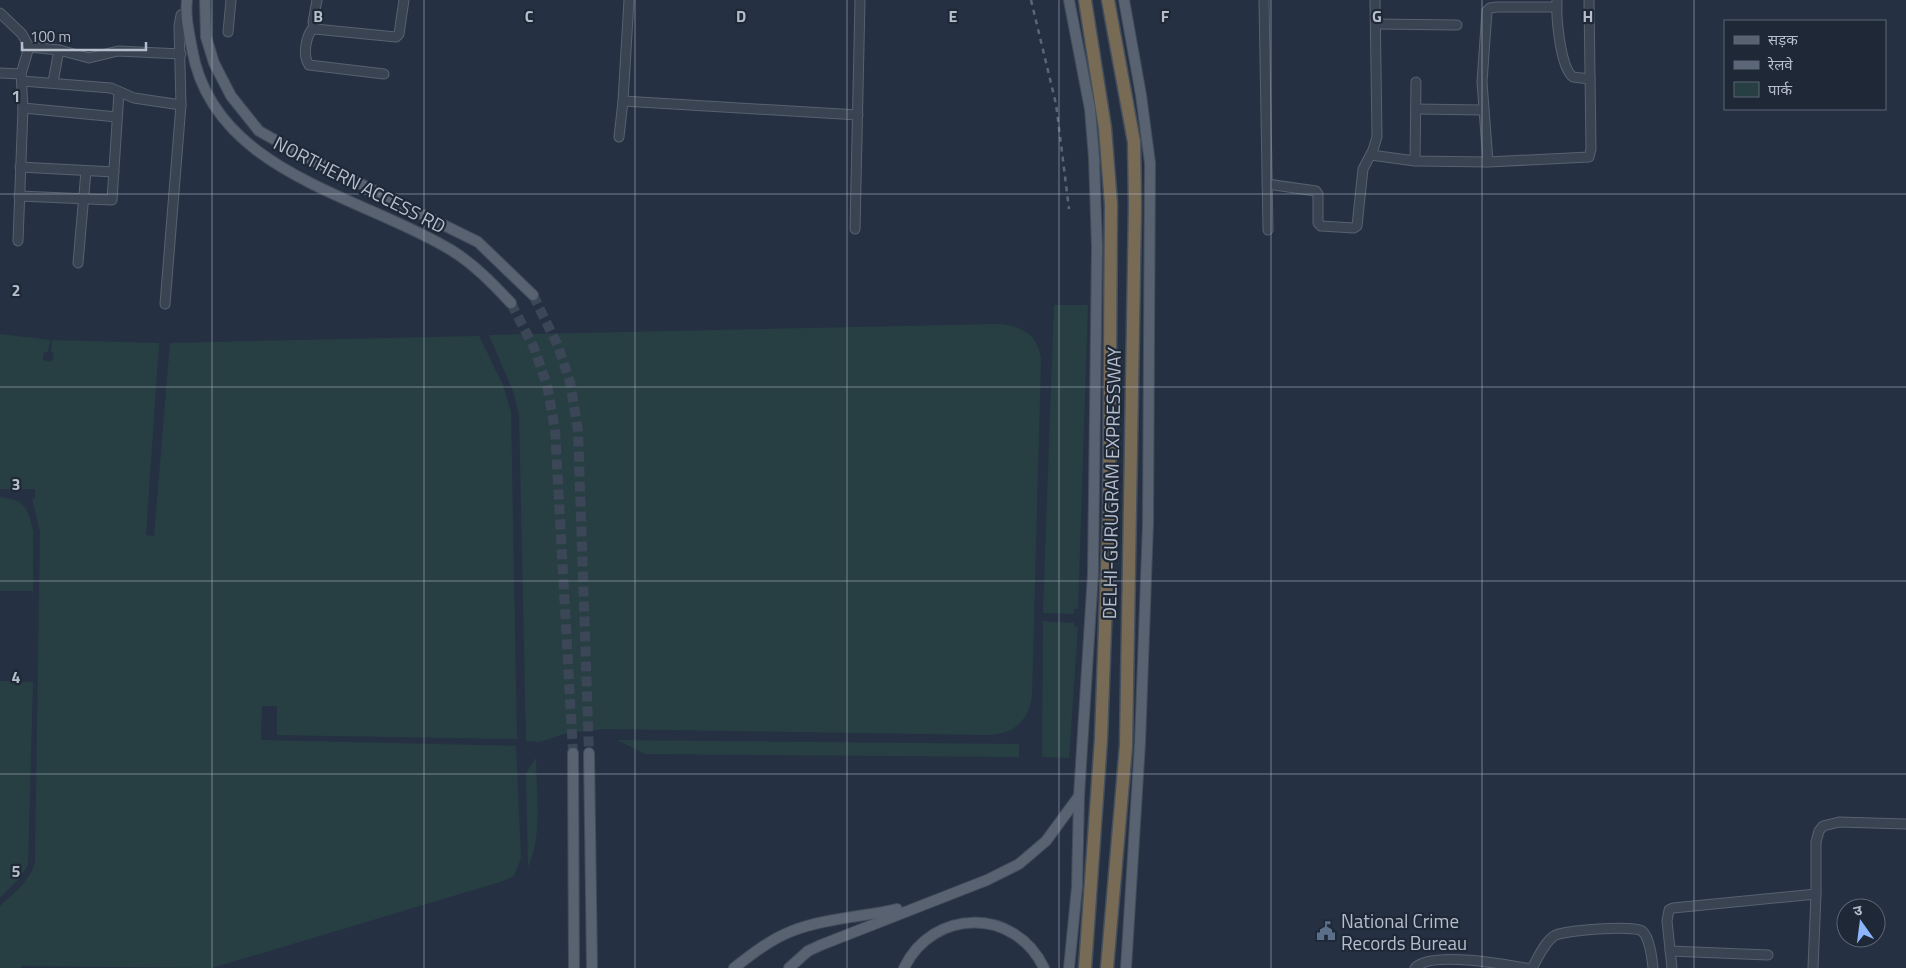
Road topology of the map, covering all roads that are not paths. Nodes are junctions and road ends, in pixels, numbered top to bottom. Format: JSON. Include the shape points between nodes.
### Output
{"nodes":[{"id":1,"x":187,"y":0,"type":"edge"},
{"id":2,"x":205,"y":0,"type":"edge"},
{"id":3,"x":230,"y":0,"type":"edge"},
{"id":4,"x":317,"y":0,"type":"edge"},
{"id":5,"x":404,"y":0,"type":"edge"},
{"id":6,"x":629,"y":0,"type":"edge"},
{"id":7,"x":860,"y":0,"type":"edge"},
{"id":8,"x":1069,"y":0,"type":"edge"},
{"id":9,"x":1085,"y":0,"type":"edge"},
{"id":10,"x":1108,"y":0,"type":"edge"},
{"id":11,"x":1124,"y":0,"type":"edge"},
{"id":12,"x":1264,"y":0,"type":"edge"},
{"id":13,"x":1375,"y":0,"type":"edge"},
{"id":14,"x":1589,"y":0,"type":"edge"},
{"id":15,"x":1557,"y":3,"type":"edge"},
{"id":16,"x":1497,"y":4,"type":"edge"},
{"id":17,"x":186,"y":12,"type":"junction"},
{"id":18,"x":0,"y":13,"type":"edge"},
{"id":19,"x":1376,"y":24,"type":"junction"},
{"id":20,"x":1457,"y":24,"type":"dead end"},
{"id":21,"x":314,"y":27,"type":"junction"},
{"id":22,"x":228,"y":32,"type":"dead end"},
{"id":23,"x":29,"y":47,"type":"junction"},
{"id":24,"x":59,"y":50,"type":"junction"},
{"id":25,"x":181,"y":54,"type":"junction"},
{"id":26,"x":0,"y":73,"type":"edge"},
{"id":27,"x":384,"y":74,"type":"dead end"},
{"id":28,"x":22,"y":77,"type":"junction"},
{"id":29,"x":1590,"y":79,"type":"junction"},
{"id":30,"x":53,"y":82,"type":"junction"},
{"id":31,"x":1416,"y":82,"type":"dead end"},
{"id":32,"x":119,"y":92,"type":"junction"},
{"id":33,"x":624,"y":101,"type":"junction"},
{"id":34,"x":182,"y":105,"type":"junction"},
{"id":35,"x":23,"y":108,"type":"junction"},
{"id":36,"x":1416,"y":109,"type":"junction"},
{"id":37,"x":1483,"y":110,"type":"junction"},
{"id":38,"x":858,"y":115,"type":"junction"},
{"id":39,"x":117,"y":118,"type":"junction"},
{"id":40,"x":619,"y":137,"type":"dead end"},
{"id":41,"x":1371,"y":155,"type":"junction"},
{"id":42,"x":1415,"y":161,"type":"junction"},
{"id":43,"x":1488,"y":162,"type":"junction"},
{"id":44,"x":20,"y":167,"type":"junction"},
{"id":45,"x":86,"y":171,"type":"junction"},
{"id":46,"x":114,"y":172,"type":"junction"},
{"id":47,"x":1267,"y":184,"type":"junction"},
{"id":48,"x":19,"y":196,"type":"junction"},
{"id":49,"x":84,"y":199,"type":"junction"},
{"id":50,"x":855,"y":229,"type":"dead end"},
{"id":51,"x":1268,"y":230,"type":"dead end"},
{"id":52,"x":18,"y":241,"type":"dead end"},
{"id":53,"x":78,"y":263,"type":"dead end"},
{"id":54,"x":533,"y":295,"type":"tunnel mouth"},
{"id":55,"x":512,"y":303,"type":"tunnel mouth"},
{"id":56,"x":165,"y":304,"type":"dead end"},
{"id":57,"x":573,"y":753,"type":"tunnel mouth"},
{"id":58,"x":589,"y":753,"type":"tunnel mouth"},
{"id":59,"x":1079,"y":796,"type":"junction"},
{"id":60,"x":1906,"y":824,"type":"edge"},
{"id":61,"x":956,"y":892,"type":"junction"},
{"id":62,"x":1816,"y":894,"type":"junction"},
{"id":63,"x":1670,"y":951,"type":"junction"},
{"id":64,"x":1768,"y":955,"type":"dead end"},
{"id":65,"x":574,"y":968,"type":"edge"},
{"id":66,"x":592,"y":968,"type":"edge"},
{"id":67,"x":734,"y":968,"type":"edge"},
{"id":68,"x":789,"y":968,"type":"edge"},
{"id":69,"x":904,"y":968,"type":"edge"},
{"id":70,"x":1044,"y":968,"type":"edge"},
{"id":71,"x":1069,"y":968,"type":"edge"},
{"id":72,"x":1085,"y":968,"type":"edge"},
{"id":73,"x":1107,"y":968,"type":"edge"},
{"id":74,"x":1126,"y":968,"type":"edge"},
{"id":75,"x":1415,"y":968,"type":"edge"},
{"id":76,"x":1526,"y":968,"type":"edge"},
{"id":77,"x":1532,"y":968,"type":"edge"},
{"id":78,"x":1653,"y":968,"type":"edge"},
{"id":79,"x":1672,"y":968,"type":"edge"},
{"id":80,"x":1812,"y":968,"type":"edge"}],
"edges":[{"from":1,"to":17,"type":"main road","name":"NORTHERN ACCESS RD"},
{"from":2,"to":54,"type":"main road","name":"NORTHERN ACCESS RD","via":[[206,37],[214,63],[231,96],[260,131],[478,242]]},
{"from":3,"to":22,"type":"street"},
{"from":4,"to":21,"type":"street"},
{"from":5,"to":21,"type":"street","via":[[397,37]]},
{"from":6,"to":33,"type":"street"},
{"from":7,"to":38,"type":"street"},
{"from":8,"to":59,"type":"main road","via":[[1090,109],[1097,248],[1093,574]]},
{"from":9,"to":72,"type":"highway","name":"DELHI-GURUGRAM EXPRESSWAY","via":[[1106,128],[1111,204],[1109,516],[1101,739]]},
{"from":10,"to":73,"type":"highway","name":"DELHI-GURUGRAM EXPRESSWAY","via":[[1134,142],[1135,206],[1126,746]]},
{"from":11,"to":74,"type":"main road","via":[[1150,163],[1148,524],[1140,743]]},
{"from":12,"to":47,"type":"street"},
{"from":13,"to":19,"type":"street"},
{"from":14,"to":29,"type":"street"},
{"from":15,"to":16,"type":"street"},
{"from":15,"to":29,"type":"street","via":[[1557,28],[1569,73],[1573,77]]},
{"from":16,"to":37,"type":"street","via":[[1487,14]]},
{"from":17,"to":25,"type":"street","via":[[180,19]]},
{"from":17,"to":55,"type":"main road","name":"NORTHERN ACCESS RD","via":[[194,63],[211,100],[246,144],[279,167],[420,232],[453,251],[483,274]]},
{"from":18,"to":23,"type":"street","via":[[22,34]]},
{"from":19,"to":20,"type":"street"},
{"from":19,"to":41,"type":"street","via":[[1378,126]]},
{"from":21,"to":27,"type":"street","via":[[307,36],[306,58],[309,65]]},
{"from":23,"to":24,"type":"street"},
{"from":23,"to":28,"type":"street"},
{"from":24,"to":25,"type":"street","via":[[89,58],[118,51]]},
{"from":24,"to":30,"type":"street"},
{"from":25,"to":34,"type":"street"},
{"from":26,"to":28,"type":"street"},
{"from":28,"to":30,"type":"street"},
{"from":28,"to":35,"type":"street"},
{"from":29,"to":43,"type":"street","via":[[1589,157]]},
{"from":30,"to":32,"type":"street","via":[[111,88]]},
{"from":31,"to":36,"type":"street"},
{"from":32,"to":34,"type":"street","via":[[134,98]]},
{"from":32,"to":39,"type":"street"},
{"from":33,"to":38,"type":"street"},
{"from":33,"to":40,"type":"street"},
{"from":34,"to":56,"type":"street"},
{"from":35,"to":39,"type":"street"},
{"from":35,"to":44,"type":"street"},
{"from":36,"to":37,"type":"street"},
{"from":36,"to":42,"type":"street"},
{"from":37,"to":43,"type":"street"},
{"from":38,"to":50,"type":"street"},
{"from":39,"to":46,"type":"street"},
{"from":41,"to":42,"type":"street"},
{"from":41,"to":47,"type":"street","via":[[1363,169],[1358,224],[1354,228],[1319,225],[1316,190]]},
{"from":42,"to":43,"type":"street"},
{"from":44,"to":45,"type":"street"},
{"from":44,"to":48,"type":"street"},
{"from":45,"to":46,"type":"street"},
{"from":45,"to":49,"type":"street"},
{"from":46,"to":49,"type":"street","via":[[112,200]]},
{"from":47,"to":51,"type":"street"},
{"from":48,"to":49,"type":"street"},
{"from":48,"to":52,"type":"street"},
{"from":49,"to":53,"type":"street"},
{"from":57,"to":65,"type":"main road"},
{"from":58,"to":66,"type":"main road"},
{"from":59,"to":61,"type":"main road","via":[[1046,841],[1032,854],[1004,872]]},
{"from":59,"to":71,"type":"main road","via":[[1077,887]]},
{"from":60,"to":62,"type":"street","via":[[1839,822],[1823,826],[1816,842]]},
{"from":61,"to":67,"type":"main road","via":[[907,907],[794,930]]},
{"from":61,"to":68,"type":"main road","via":[[821,945]]},
{"from":62,"to":63,"type":"street","via":[[1673,908],[1667,915]]},
{"from":62,"to":80,"type":"street"},
{"from":63,"to":64,"type":"street"},
{"from":63,"to":79,"type":"street"},
{"from":69,"to":70,"type":"main road","via":[[913,953],[929,938],[971,923],[992,924],[1011,930],[1032,947]]},
{"from":75,"to":76,"type":"street","via":[[1426,961],[1444,959]]},
{"from":77,"to":78,"type":"street","via":[[1547,943],[1562,933],[1636,929],[1645,936]]}]}
